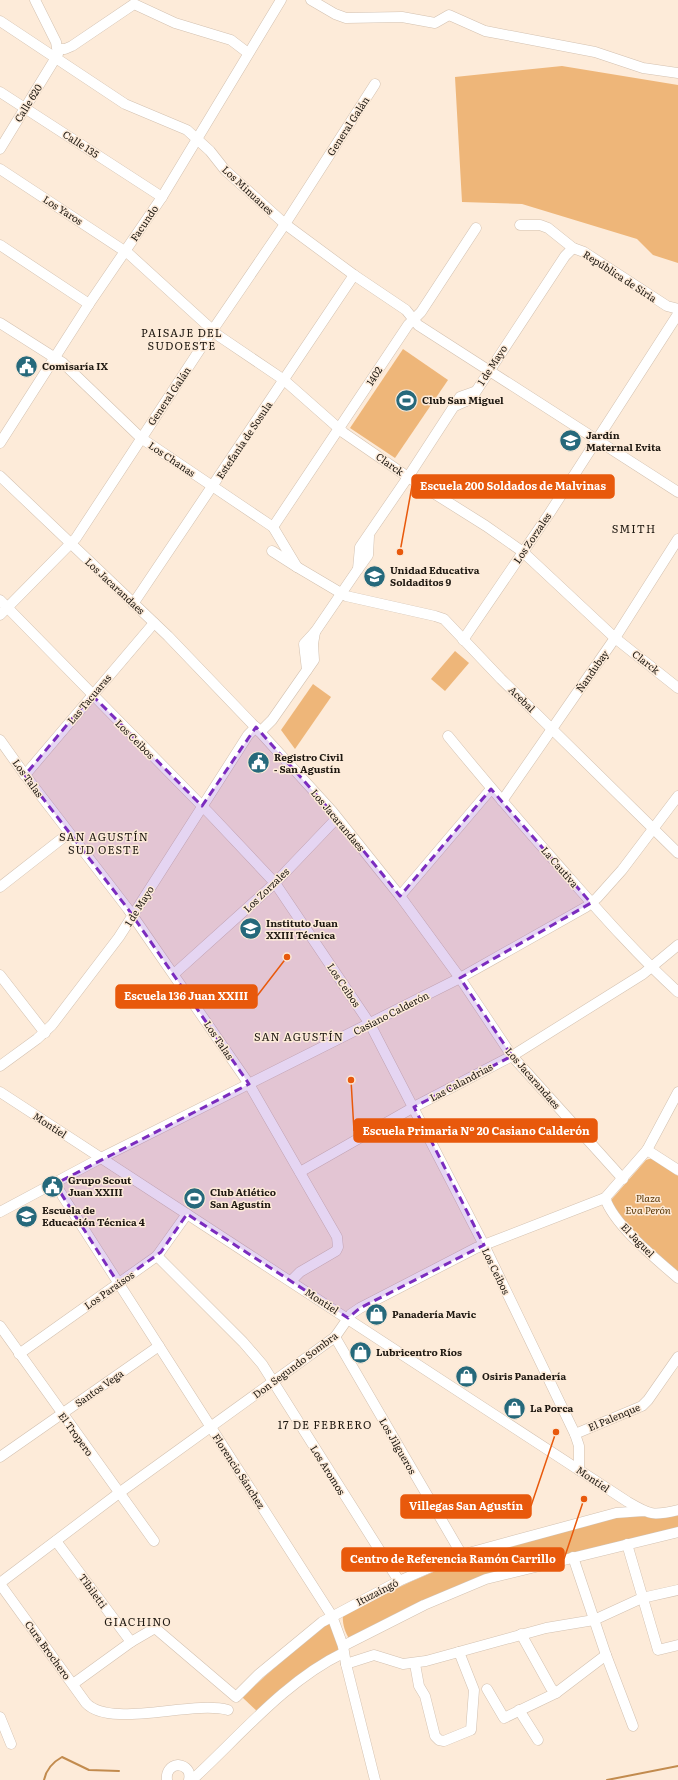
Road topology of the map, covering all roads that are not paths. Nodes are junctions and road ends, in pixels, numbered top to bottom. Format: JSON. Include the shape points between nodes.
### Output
{"nodes":[{"id":1,"x":35,"y":0,"type":"edge"},
{"id":2,"x":281,"y":0,"type":"edge"},
{"id":3,"x":311,"y":0,"type":"edge"},
{"id":4,"x":132,"y":2,"type":"edge"},
{"id":5,"x":0,"y":21,"type":"edge"},
{"id":6,"x":248,"y":53,"type":"junction"},
{"id":7,"x":57,"y":54,"type":"junction"},
{"id":8,"x":678,"y":73,"type":"edge"},
{"id":9,"x":375,"y":84,"type":"dead end"},
{"id":10,"x":0,"y":92,"type":"edge"},
{"id":11,"x":25,"y":107,"type":"junction"},
{"id":12,"x":197,"y":139,"type":"junction"},
{"id":13,"x":0,"y":148,"type":"edge"},
{"id":14,"x":0,"y":168,"type":"edge"},
{"id":15,"x":162,"y":197,"type":"junction"},
{"id":16,"x":285,"y":224,"type":"junction"},
{"id":17,"x":520,"y":225,"type":"dead end"},
{"id":18,"x":476,"y":228,"type":"dead end"},
{"id":19,"x":0,"y":245,"type":"edge"},
{"id":20,"x":573,"y":248,"type":"junction"},
{"id":21,"x":125,"y":251,"type":"junction"},
{"id":22,"x":354,"y":275,"type":"junction"},
{"id":23,"x":89,"y":304,"type":"junction"},
{"id":24,"x":678,"y":309,"type":"edge"},
{"id":25,"x":678,"y":314,"type":"edge"},
{"id":26,"x":413,"y":318,"type":"junction"},
{"id":27,"x":0,"y":323,"type":"edge"},
{"id":28,"x":212,"y":331,"type":"junction"},
{"id":29,"x":55,"y":358,"type":"junction"},
{"id":30,"x":488,"y":370,"type":"junction"},
{"id":31,"x":284,"y":380,"type":"junction"},
{"id":32,"x":339,"y":428,"type":"junction"},
{"id":33,"x":141,"y":438,"type":"junction"},
{"id":34,"x":597,"y":439,"type":"junction"},
{"id":35,"x":0,"y":442,"type":"edge"},
{"id":36,"x":0,"y":476,"type":"edge"},
{"id":37,"x":408,"y":477,"type":"junction"},
{"id":38,"x":213,"y":487,"type":"junction"},
{"id":39,"x":678,"y":492,"type":"edge"},
{"id":40,"x":273,"y":527,"type":"junction"},
{"id":41,"x":678,"y":539,"type":"edge"},
{"id":42,"x":70,"y":544,"type":"junction"},
{"id":43,"x":272,"y":551,"type":"dead end"},
{"id":44,"x":523,"y":552,"type":"junction"},
{"id":45,"x":297,"y":567,"type":"junction"},
{"id":46,"x":340,"y":594,"type":"junction"},
{"id":47,"x":0,"y":600,"type":"edge"},
{"id":48,"x":133,"y":604,"type":"junction"},
{"id":49,"x":8,"y":608,"type":"junction"},
{"id":50,"x":0,"y":615,"type":"edge"},
{"id":51,"x":154,"y":623,"type":"junction"},
{"id":52,"x":615,"y":638,"type":"junction"},
{"id":53,"x":463,"y":640,"type":"junction"},
{"id":54,"x":678,"y":688,"type":"edge"},
{"id":55,"x":92,"y":695,"type":"junction"},
{"id":56,"x":553,"y":729,"type":"junction"},
{"id":57,"x":258,"y":730,"type":"junction"},
{"id":58,"x":448,"y":736,"type":"dead end"},
{"id":59,"x":0,"y":740,"type":"edge"},
{"id":60,"x":24,"y":775,"type":"junction"},
{"id":61,"x":491,"y":789,"type":"junction"},
{"id":62,"x":678,"y":796,"type":"edge"},
{"id":63,"x":502,"y":801,"type":"junction"},
{"id":64,"x":202,"y":806,"type":"junction"},
{"id":65,"x":337,"y":818,"type":"junction"},
{"id":66,"x":654,"y":829,"type":"junction"},
{"id":67,"x":69,"y":833,"type":"junction"},
{"id":68,"x":678,"y":853,"type":"edge"},
{"id":69,"x":275,"y":883,"type":"junction"},
{"id":70,"x":0,"y":887,"type":"edge"},
{"id":71,"x":400,"y":896,"type":"junction"},
{"id":72,"x":591,"y":903,"type":"junction"},
{"id":73,"x":132,"y":916,"type":"junction"},
{"id":74,"x":678,"y":945,"type":"edge"},
{"id":75,"x":652,"y":968,"type":"junction"},
{"id":76,"x":174,"y":974,"type":"junction"},
{"id":77,"x":0,"y":975,"type":"edge"},
{"id":78,"x":460,"y":978,"type":"junction"},
{"id":79,"x":678,"y":992,"type":"edge"},
{"id":80,"x":370,"y":1024,"type":"junction"},
{"id":81,"x":45,"y":1033,"type":"junction"},
{"id":82,"x":512,"y":1056,"type":"junction"},
{"id":83,"x":0,"y":1066,"type":"edge"},
{"id":84,"x":248,"y":1084,"type":"junction"},
{"id":85,"x":0,"y":1092,"type":"edge"},
{"id":86,"x":678,"y":1092,"type":"edge"},
{"id":87,"x":414,"y":1107,"type":"junction"},
{"id":88,"x":647,"y":1150,"type":"junction"},
{"id":89,"x":101,"y":1158,"type":"junction"},
{"id":90,"x":678,"y":1170,"type":"edge"},
{"id":91,"x":300,"y":1172,"type":"junction"},
{"id":92,"x":623,"y":1179,"type":"junction"},
{"id":93,"x":55,"y":1184,"type":"junction"},
{"id":94,"x":605,"y":1198,"type":"junction"},
{"id":95,"x":0,"y":1212,"type":"edge"},
{"id":96,"x":187,"y":1214,"type":"junction"},
{"id":97,"x":484,"y":1245,"type":"junction"},
{"id":98,"x":157,"y":1256,"type":"junction"},
{"id":99,"x":678,"y":1278,"type":"edge"},
{"id":100,"x":291,"y":1281,"type":"junction"},
{"id":101,"x":118,"y":1283,"type":"junction"},
{"id":102,"x":348,"y":1318,"type":"junction"},
{"id":103,"x":0,"y":1326,"type":"edge"},
{"id":104,"x":334,"y":1337,"type":"junction"},
{"id":105,"x":159,"y":1346,"type":"junction"},
{"id":106,"x":19,"y":1354,"type":"junction"},
{"id":107,"x":678,"y":1358,"type":"edge"},
{"id":108,"x":273,"y":1383,"type":"junction"},
{"id":109,"x":62,"y":1414,"type":"junction"},
{"id":110,"x":211,"y":1427,"type":"junction"},
{"id":111,"x":574,"y":1434,"type":"junction"},
{"id":112,"x":0,"y":1457,"type":"edge"},
{"id":113,"x":579,"y":1470,"type":"junction"},
{"id":114,"x":119,"y":1493,"type":"junction"},
{"id":115,"x":616,"y":1494,"type":"junction"},
{"id":116,"x":678,"y":1510,"type":"edge"},
{"id":117,"x":643,"y":1511,"type":"junction"},
{"id":118,"x":616,"y":1513,"type":"junction"},
{"id":119,"x":678,"y":1532,"type":"edge"},
{"id":120,"x":56,"y":1541,"type":"junction"},
{"id":121,"x":154,"y":1541,"type":"dead end"},
{"id":122,"x":627,"y":1544,"type":"junction"},
{"id":123,"x":462,"y":1555,"type":"junction"},
{"id":124,"x":573,"y":1557,"type":"junction"},
{"id":125,"x":399,"y":1581,"type":"junction"},
{"id":126,"x":0,"y":1584,"type":"edge"},
{"id":127,"x":678,"y":1590,"type":"edge"},
{"id":128,"x":642,"y":1598,"type":"junction"},
{"id":129,"x":332,"y":1616,"type":"junction"},
{"id":130,"x":594,"y":1620,"type":"junction"},
{"id":131,"x":521,"y":1634,"type":"junction"},
{"id":132,"x":131,"y":1642,"type":"junction"},
{"id":133,"x":678,"y":1645,"type":"edge"},
{"id":134,"x":343,"y":1649,"type":"junction"},
{"id":135,"x":459,"y":1652,"type":"junction"},
{"id":136,"x":606,"y":1655,"type":"junction"},
{"id":137,"x":346,"y":1664,"type":"junction"},
{"id":138,"x":415,"y":1664,"type":"junction"},
{"id":139,"x":73,"y":1684,"type":"junction"},
{"id":140,"x":487,"y":1689,"type":"dead end"},
{"id":141,"x":556,"y":1693,"type":"junction"},
{"id":142,"x":228,"y":1710,"type":"dead end"},
{"id":143,"x":520,"y":1710,"type":"junction"},
{"id":144,"x":0,"y":1717,"type":"edge"},
{"id":145,"x":633,"y":1726,"type":"dead end"},
{"id":146,"x":538,"y":1740,"type":"dead end"},
{"id":147,"x":11,"y":1744,"type":"dead end"},
{"id":148,"x":190,"y":1777,"type":"edge"},
{"id":149,"x":167,"y":1780,"type":"edge"},
{"id":150,"x":375,"y":1780,"type":"edge"}],
"edges":[{"from":1,"to":7,"type":"street","via":[[56,42]]},
{"from":2,"to":6,"type":"street","name":"Facundo"},
{"from":3,"to":8,"type":"street","via":[[346,18],[402,17],[435,23],[449,15],[485,30],[595,52],[643,68]]},
{"from":4,"to":6,"type":"street","via":[[175,23],[231,40]]},
{"from":4,"to":7,"type":"street"},
{"from":5,"to":7,"type":"street","name":"Los Minuanes"},
{"from":6,"to":12,"type":"street","name":"Facundo"},
{"from":7,"to":11,"type":"street","name":"Calle 620"},
{"from":7,"to":12,"type":"street","name":"Los Minuanes","via":[[125,104],[187,130]]},
{"from":9,"to":16,"type":"street","name":"General Galán"},
{"from":10,"to":11,"type":"street","name":"Calle 135"},
{"from":11,"to":13,"type":"street","name":"Calle 620"},
{"from":11,"to":15,"type":"street","name":"Calle 135"},
{"from":12,"to":15,"type":"street","name":"Facundo"},
{"from":12,"to":16,"type":"street","name":"Los Minuanes","via":[[225,170]]},
{"from":14,"to":21,"type":"street","name":"Los Yaros"},
{"from":15,"to":21,"type":"street","name":"Facundo"},
{"from":16,"to":22,"type":"street","name":"Los Minuanes"},
{"from":16,"to":28,"type":"street","name":"General Galán"},
{"from":17,"to":20,"type":"street","name":"República de Siria","via":[[548,228]]},
{"from":18,"to":26,"type":"street","name":"1402","via":[[421,312]]},
{"from":19,"to":23,"type":"street"},
{"from":20,"to":24,"type":"street","name":"República de Siria","via":[[584,252],[667,306]]},
{"from":20,"to":30,"type":"street","name":"1 de Mayo"},
{"from":21,"to":23,"type":"street","name":"Facundo"},
{"from":21,"to":28,"type":"street","name":"Clarck"},
{"from":22,"to":26,"type":"street","name":"Los Minuanes","via":[[406,310]]},
{"from":22,"to":31,"type":"street","name":"Estefanía de Sosula"},
{"from":23,"to":29,"type":"street","name":"Facundo"},
{"from":25,"to":34,"type":"street","name":"Los Zorzales"},
{"from":26,"to":30,"type":"street","name":"Los Minuanes","via":[[418,325]]},
{"from":26,"to":32,"type":"street","name":"1402"},
{"from":27,"to":29,"type":"street","name":"Los Chanas"},
{"from":28,"to":31,"type":"street","name":"Clarck"},
{"from":28,"to":33,"type":"street","name":"General Galán"},
{"from":29,"to":33,"type":"street","name":"Los Chanas"},
{"from":29,"to":35,"type":"street","name":"Facundo"},
{"from":30,"to":34,"type":"street","name":"Los Minuanes"},
{"from":30,"to":37,"type":"street","name":"1 de Mayo","via":[[468,402],[455,406]]},
{"from":31,"to":32,"type":"street","name":"Clarck"},
{"from":31,"to":38,"type":"street","name":"Estefanía de Sosula"},
{"from":32,"to":37,"type":"street","name":"Clarck"},
{"from":32,"to":40,"type":"street","name":"1402"},
{"from":33,"to":38,"type":"street","name":"Los Chanas"},
{"from":33,"to":42,"type":"street","name":"General Galán"},
{"from":34,"to":39,"type":"street","name":"Los Minuanes"},
{"from":34,"to":44,"type":"street","name":"Los Zorzales"},
{"from":36,"to":42,"type":"street","name":"Los Jacarandaes"},
{"from":37,"to":44,"type":"street","name":"Clarck"},
{"from":37,"to":46,"type":"street","via":[[369,536],[368,555]]},
{"from":38,"to":40,"type":"street","name":"Los Chanas"},
{"from":38,"to":48,"type":"street","name":"Estefanía de Sosula"},
{"from":40,"to":45,"type":"street","name":"Los Chanas"},
{"from":41,"to":52,"type":"street","name":"Ñandubay"},
{"from":42,"to":48,"type":"street","name":"Los Jacarandaes"},
{"from":42,"to":49,"type":"street","name":"General Galán"},
{"from":43,"to":45,"type":"street"},
{"from":44,"to":52,"type":"street","name":"Clarck"},
{"from":44,"to":53,"type":"street","name":"Los Zorzales"},
{"from":45,"to":46,"type":"street","name":"Los Chanas"},
{"from":46,"to":53,"type":"street","name":"Acebal","via":[[440,617]]},
{"from":46,"to":57,"type":"street","name":"1 de Mayo","via":[[315,632],[314,660],[272,720]]},
{"from":47,"to":49,"type":"street","name":"Los Ceibos"},
{"from":48,"to":51,"type":"street","name":"Los Jacarandaes"},
{"from":49,"to":50,"type":"street","name":"General Galán"},
{"from":49,"to":55,"type":"street","name":"Los Ceibos"},
{"from":51,"to":55,"type":"street","name":"Las Tacuaras"},
{"from":51,"to":57,"type":"street","name":"Los Jacarandaes"},
{"from":52,"to":54,"type":"street","name":"Clarck"},
{"from":52,"to":56,"type":"street","name":"Ñandubay"},
{"from":53,"to":56,"type":"street","name":"Acebal"},
{"from":55,"to":60,"type":"street","name":"Las Tacuaras"},
{"from":55,"to":64,"type":"street","name":"Los Ceibos"},
{"from":56,"to":63,"type":"street","name":"Ñandubay"},
{"from":56,"to":66,"type":"street","name":"Acebal"},
{"from":57,"to":64,"type":"street","name":"1 de Mayo","via":[[248,735]]},
{"from":57,"to":65,"type":"street","name":"Los Jacarandaes"},
{"from":58,"to":61,"type":"street","name":"La Cautiva"},
{"from":59,"to":60,"type":"street","name":"Los Talas"},
{"from":60,"to":67,"type":"street","name":"Los Talas"},
{"from":61,"to":63,"type":"street","name":"La Cautiva"},
{"from":61,"to":71,"type":"street"},
{"from":62,"to":66,"type":"street","name":"Casiano Calderón"},
{"from":63,"to":72,"type":"street","name":"La Cautiva"},
{"from":64,"to":69,"type":"street","name":"Los Ceibos"},
{"from":64,"to":73,"type":"street","name":"1 de Mayo"},
{"from":65,"to":69,"type":"street","name":"Los Zorzales"},
{"from":65,"to":71,"type":"street","name":"Los Jacarandaes"},
{"from":66,"to":68,"type":"street","name":"Acebal"},
{"from":66,"to":72,"type":"street","name":"Casiano Calderón","via":[[612,882]]},
{"from":67,"to":70,"type":"street"},
{"from":67,"to":73,"type":"street","name":"Los Talas"},
{"from":69,"to":76,"type":"street","name":"Los Zorzales"},
{"from":69,"to":80,"type":"street","name":"Los Ceibos"},
{"from":71,"to":78,"type":"street","name":"Los Jacarandaes"},
{"from":72,"to":75,"type":"street","name":"La Cautiva"},
{"from":72,"to":78,"type":"street","name":"Casiano Calderón"},
{"from":73,"to":76,"type":"street","name":"Los Talas"},
{"from":73,"to":81,"type":"street","name":"1 de Mayo","via":[[119,937]]},
{"from":74,"to":75,"type":"street","name":"Las Calandrias"},
{"from":75,"to":79,"type":"street","name":"La Cautiva"},
{"from":75,"to":82,"type":"street","name":"Las Calandrias"},
{"from":76,"to":84,"type":"street","name":"Los Talas"},
{"from":77,"to":81,"type":"street"},
{"from":78,"to":80,"type":"street","name":"Casiano Calderón"},
{"from":78,"to":82,"type":"street","name":"Los Jacarandaes"},
{"from":80,"to":84,"type":"street","name":"Casiano Calderón"},
{"from":80,"to":87,"type":"street","name":"Los Ceibos"},
{"from":81,"to":83,"type":"street","name":"1 de Mayo"},
{"from":82,"to":87,"type":"street","name":"Las Calandrias"},
{"from":82,"to":92,"type":"street","name":"Los Jacarandaes"},
{"from":84,"to":89,"type":"street","name":"Casiano Calderón"},
{"from":84,"to":91,"type":"street","name":"Los Talas"},
{"from":85,"to":89,"type":"street","name":"Montiel"},
{"from":86,"to":88,"type":"street","name":"Don Segundo Sombra"},
{"from":87,"to":91,"type":"street","name":"Las Calandrias"},
{"from":87,"to":97,"type":"street","name":"Los Ceibos"},
{"from":88,"to":90,"type":"street"},
{"from":88,"to":92,"type":"street","name":"Don Segundo Sombra"},
{"from":89,"to":93,"type":"street","name":"Casiano Calderón"},
{"from":89,"to":96,"type":"street","name":"Montiel"},
{"from":91,"to":100,"type":"street","name":"Los Talas","via":[[337,1237],[338,1247],[331,1255],[300,1272]]},
{"from":92,"to":94,"type":"street","name":"Don Segundo Sombra"},
{"from":93,"to":95,"type":"street","name":"Casiano Calderón"},
{"from":93,"to":101,"type":"street","name":"Florencio Sánchez"},
{"from":94,"to":97,"type":"street","name":"Don Segundo Sombra"},
{"from":94,"to":99,"type":"street","name":"El Jaguel","via":[[610,1211],[640,1244]]},
{"from":96,"to":98,"type":"street","name":"Los Paraísos"},
{"from":96,"to":100,"type":"street","name":"Montiel"},
{"from":97,"to":102,"type":"street","name":"Don Segundo Sombra","via":[[360,1308]]},
{"from":97,"to":111,"type":"street","name":"Los Ceibos"},
{"from":98,"to":101,"type":"street","name":"Los Paraísos"},
{"from":98,"to":108,"type":"street","name":"Los Aromos","via":[[243,1342],[262,1364]]},
{"from":100,"to":102,"type":"street","name":"Montiel"},
{"from":101,"to":105,"type":"street","name":"Florencio Sánchez"},
{"from":101,"to":106,"type":"street","name":"Los Paraísos"},
{"from":102,"to":104,"type":"street","name":"Don Segundo Sombra"},
{"from":102,"to":113,"type":"street","name":"Montiel"},
{"from":103,"to":106,"type":"street","name":"El Tropero"},
{"from":104,"to":108,"type":"street","name":"Don Segundo Sombra"},
{"from":104,"to":123,"type":"street","name":"Los Jilgueros"},
{"from":105,"to":109,"type":"street","name":"Santos Vega"},
{"from":105,"to":110,"type":"street","name":"Florencio Sánchez"},
{"from":106,"to":109,"type":"street","name":"El Tropero"},
{"from":107,"to":111,"type":"street","name":"El Palenque","via":[[642,1406]]},
{"from":108,"to":110,"type":"street","name":"Don Segundo Sombra"},
{"from":108,"to":125,"type":"street","name":"Los Aromos"},
{"from":109,"to":112,"type":"street","name":"Santos Vega"},
{"from":109,"to":114,"type":"street","name":"El Tropero"},
{"from":110,"to":114,"type":"street","name":"Don Segundo Sombra"},
{"from":110,"to":129,"type":"street","name":"Florencio Sánchez"},
{"from":111,"to":113,"type":"street","name":"Los Ceibos","via":[[579,1446]]},
{"from":113,"to":115,"type":"street","name":"Montiel"},
{"from":114,"to":120,"type":"street","name":"Don Segundo Sombra"},
{"from":114,"to":121,"type":"street","name":"El Tropero"},
{"from":115,"to":117,"type":"street","name":"Montiel"},
{"from":115,"to":118,"type":"street","via":[[620,1505]]},
{"from":116,"to":117,"type":"street","name":"Ituzaingó","via":[[658,1514]]},
{"from":117,"to":118,"type":"street","name":"Ituzaingó"},
{"from":118,"to":123,"type":"street","name":"Ituzaingó"},
{"from":119,"to":122,"type":"street"},
{"from":120,"to":126,"type":"street","name":"Don Segundo Sombra"},
{"from":120,"to":132,"type":"street","name":"Tibiletti"},
{"from":122,"to":124,"type":"street"},
{"from":122,"to":128,"type":"street"},
{"from":123,"to":125,"type":"street","name":"Ituzaingó"},
{"from":124,"to":130,"type":"street"},
{"from":124,"to":134,"type":"street","via":[[505,1574],[467,1587],[424,1605]]},
{"from":125,"to":129,"type":"street","name":"Ituzaingó"},
{"from":126,"to":139,"type":"street","name":"Cura Brochero"},
{"from":127,"to":128,"type":"street"},
{"from":128,"to":130,"type":"street"},
{"from":128,"to":133,"type":"street","via":[[658,1650]]},
{"from":129,"to":132,"type":"street","name":"Ituzaingó","via":[[258,1674],[236,1697],[158,1628],[153,1628]]},
{"from":129,"to":134,"type":"street","name":"Florencio Sánchez"},
{"from":130,"to":131,"type":"street"},
{"from":130,"to":136,"type":"street"},
{"from":131,"to":135,"type":"street"},
{"from":131,"to":141,"type":"street"},
{"from":132,"to":139,"type":"street"},
{"from":134,"to":137,"type":"street","name":"Florencio Sánchez"},
{"from":134,"to":148,"type":"street","via":[[293,1685],[202,1771]]},
{"from":135,"to":138,"type":"street"},
{"from":135,"to":138,"type":"street","via":[[474,1690],[471,1730],[444,1741],[435,1736],[425,1696],[419,1686]]},
{"from":136,"to":141,"type":"street"},
{"from":136,"to":145,"type":"street"},
{"from":137,"to":138,"type":"street","via":[[374,1655],[398,1664]]},
{"from":137,"to":150,"type":"street","name":"Florencio Sánchez"},
{"from":139,"to":142,"type":"street","name":"Cura Brochero","via":[[90,1706],[98,1711],[136,1714],[180,1708]]},
{"from":140,"to":143,"type":"street","via":[[504,1718]]},
{"from":141,"to":143,"type":"street"},
{"from":143,"to":146,"type":"street"},
{"from":144,"to":147,"type":"street"},
{"from":148,"to":149,"type":"street","via":[[180,1765],[173,1766],[168,1771]]}]}
